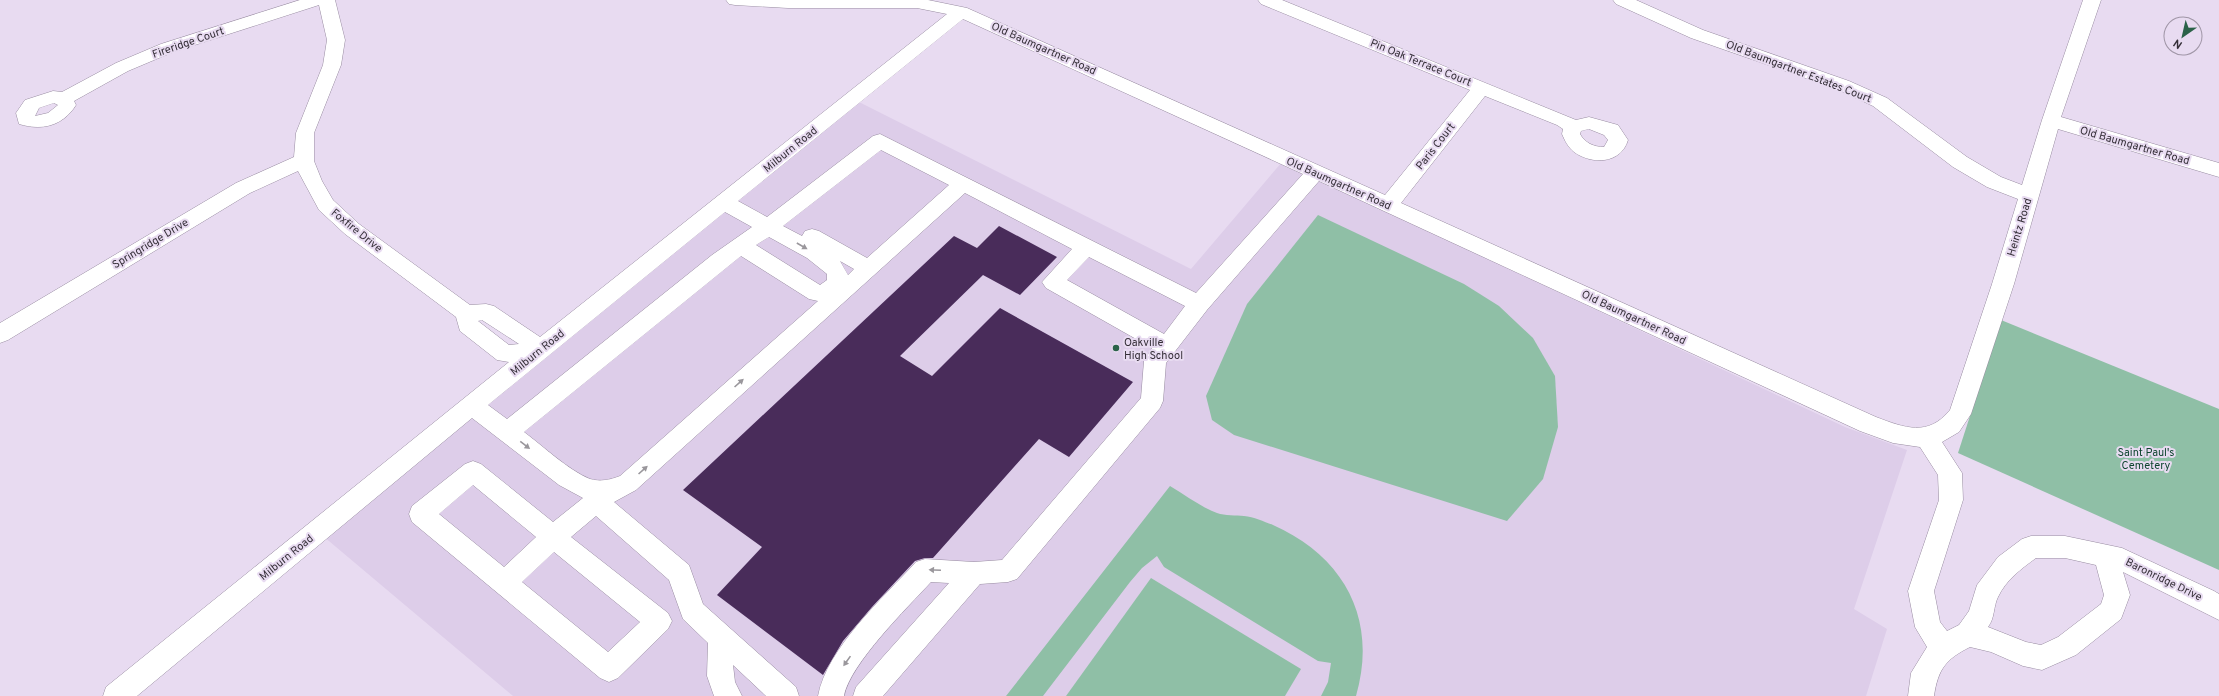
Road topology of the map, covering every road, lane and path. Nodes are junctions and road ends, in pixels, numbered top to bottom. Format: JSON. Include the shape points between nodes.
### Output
{"nodes":[{"id":1,"x":318,"y":0,"type":"edge"},
{"id":2,"x":326,"y":0,"type":"edge"},
{"id":3,"x":735,"y":0,"type":"edge"},
{"id":4,"x":1267,"y":0,"type":"edge"},
{"id":5,"x":1622,"y":0,"type":"edge"},
{"id":6,"x":2092,"y":0,"type":"edge"},
{"id":7,"x":961,"y":12,"type":"junction"},
{"id":8,"x":1482,"y":87,"type":"junction"},
{"id":9,"x":64,"y":99,"type":"dead end"},
{"id":10,"x":2051,"y":120,"type":"junction"},
{"id":11,"x":1574,"y":127,"type":"dead end"},
{"id":12,"x":304,"y":161,"type":"junction"},
{"id":13,"x":2219,"y":170,"type":"edge"},
{"id":14,"x":1316,"y":172,"type":"junction"},
{"id":15,"x":963,"y":184,"type":"junction"},
{"id":16,"x":2029,"y":195,"type":"junction"},
{"id":17,"x":723,"y":202,"type":"junction"},
{"id":18,"x":1388,"y":205,"type":"junction"},
{"id":19,"x":774,"y":223,"type":"junction"},
{"id":20,"x":739,"y":245,"type":"junction"},
{"id":21,"x":1086,"y":246,"type":"junction"},
{"id":22,"x":868,"y":268,"type":"junction"},
{"id":23,"x":1199,"y":304,"type":"junction"},
{"id":24,"x":0,"y":334,"type":"edge"},
{"id":25,"x":1167,"y":346,"type":"junction"},
{"id":26,"x":529,"y":354,"type":"junction"},
{"id":27,"x":472,"y":405,"type":"junction"},
{"id":28,"x":507,"y":432,"type":"junction"},
{"id":29,"x":1926,"y":437,"type":"junction"},
{"id":30,"x":603,"y":497,"type":"junction"},
{"id":31,"x":553,"y":537,"type":"junction"},
{"id":32,"x":2106,"y":556,"type":"junction"},
{"id":33,"x":974,"y":573,"type":"junction"},
{"id":34,"x":504,"y":582,"type":"junction"},
{"id":35,"x":2219,"y":608,"type":"edge"},
{"id":36,"x":1968,"y":634,"type":"junction"},
{"id":37,"x":722,"y":637,"type":"junction"},
{"id":38,"x":1943,"y":647,"type":"junction"},
{"id":39,"x":116,"y":696,"type":"edge"},
{"id":40,"x":729,"y":696,"type":"edge"},
{"id":41,"x":786,"y":696,"type":"edge"},
{"id":42,"x":831,"y":696,"type":"edge"},
{"id":43,"x":866,"y":696,"type":"edge"},
{"id":44,"x":1921,"y":696,"type":"edge"}],
"edges":[{"from":1,"to":9,"type":"street","name":"Fireridge Court","via":[[167,48],[122,67]]},
{"from":2,"to":12,"type":"street","name":"Foxfire Drive","via":[[336,40],[332,65],[305,133]]},
{"from":3,"to":7,"type":"street","name":"Old Baumgartner Road","via":[[788,3],[918,2]]},
{"from":4,"to":8,"type":"street","name":"Pin Oak Terrace Court"},
{"from":5,"to":16,"type":"street","name":"Old Baumgartner Estates Court","via":[[1697,34],[1843,85],[1880,102],[1960,162],[1994,182]]},
{"from":6,"to":10,"type":"street","name":"Heintz Road"},
{"from":7,"to":14,"type":"street","name":"Old Baumgartner Road"},
{"from":7,"to":17,"type":"street","name":"Milburn Road"},
{"from":8,"to":11,"type":"street","name":"Pin Oak Terrace Court"},
{"from":8,"to":18,"type":"street","name":"Paris Court"},
{"from":10,"to":13,"type":"street","name":"Old Baumgartner Road"},
{"from":10,"to":16,"type":"street","name":"Heintz Road"},
{"from":12,"to":24,"type":"street","name":"Springridge Drive","via":[[243,188]]},
{"from":12,"to":26,"type":"street","name":"Foxfire Drive","via":[[326,205],[352,229],[466,313],[468,325],[505,354]]},
{"from":14,"to":18,"type":"street","name":"Old Baumgartner Road"},
{"from":14,"to":23,"type":"street"},
{"from":15,"to":19,"type":"street","via":[[880,141]]},
{"from":15,"to":21,"type":"street"},
{"from":15,"to":22,"type":"street"},
{"from":16,"to":29,"type":"street","name":"Heintz Road","via":[[1960,414],[1946,430]]},
{"from":17,"to":19,"type":"street"},
{"from":17,"to":26,"type":"street","name":"Milburn Road"},
{"from":18,"to":29,"type":"street","name":"Old Baumgartner Road","via":[[1868,424],[1900,436]]},
{"from":19,"to":20,"type":"street"},
{"from":19,"to":20,"type":"street","one_way":true,"via":[[836,271],[837,280],[833,288],[825,293],[817,293]]},
{"from":19,"to":22,"type":"street"},
{"from":20,"to":28,"type":"street"},
{"from":21,"to":23,"type":"street"},
{"from":21,"to":25,"type":"street","via":[[1053,282]]},
{"from":30,"to":22,"type":"street","one_way":true,"via":[[628,483]]},
{"from":23,"to":25,"type":"street"},
{"from":25,"to":33,"type":"street","via":[[1155,361],[1152,401],[1008,571]]},
{"from":26,"to":27,"type":"street","name":"Milburn Road"},
{"from":27,"to":28,"type":"street"},
{"from":27,"to":39,"type":"street","name":"Milburn Road"},
{"from":28,"to":30,"type":"street","one_way":true,"via":[[567,478]]},
{"from":29,"to":38,"type":"street","via":[[1950,473],[1951,500],[1921,591],[1928,627]]},
{"from":30,"to":31,"type":"street"},
{"from":30,"to":37,"type":"street","via":[[680,573],[692,611]]},
{"from":31,"to":34,"type":"street"},
{"from":31,"to":34,"type":"street","via":[[472,471],[422,514]]},
{"from":31,"to":34,"type":"street","via":[[659,621],[609,669]]},
{"from":32,"to":35,"type":"street","name":"Baronridge Drive","via":[[2122,559]]},
{"from":32,"to":36,"type":"street","name":"Baronridge Drive","via":[[2065,546],[2031,547],[2007,565],[1986,593],[1981,616]]},
{"from":32,"to":36,"type":"street","via":[[2117,596],[2112,611],[2067,646],[2042,658],[2023,654],[1995,641]]},
{"from":33,"to":42,"type":"street","one_way":true,"via":[[926,570],[854,650],[834,680]]},
{"from":33,"to":43,"type":"street"},
{"from":36,"to":38,"type":"street","name":"Baronridge Drive"},
{"from":37,"to":40,"type":"street","via":[[720,680]]},
{"from":37,"to":41,"type":"street"},
{"from":38,"to":44,"type":"street","name":"Baronridge Drive","via":[[1924,673]]}]}
